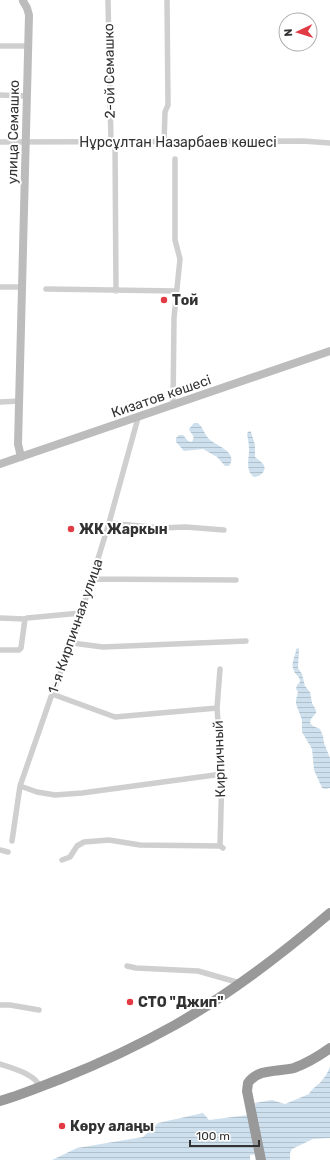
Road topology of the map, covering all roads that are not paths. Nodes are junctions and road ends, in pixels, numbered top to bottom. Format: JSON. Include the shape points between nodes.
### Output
{"nodes":[{"id":1,"x":23,"y":0,"type":"edge"},
{"id":2,"x":108,"y":0,"type":"edge"},
{"id":3,"x":167,"y":0,"type":"edge"},
{"id":4,"x":0,"y":46,"type":"edge"},
{"id":5,"x":28,"y":46,"type":"junction"},
{"id":6,"x":0,"y":95,"type":"edge"},
{"id":7,"x":26,"y":96,"type":"junction"},
{"id":8,"x":0,"y":142,"type":"edge"},
{"id":9,"x":26,"y":142,"type":"junction"},
{"id":10,"x":113,"y":142,"type":"junction"},
{"id":11,"x":164,"y":143,"type":"junction"},
{"id":12,"x":330,"y":143,"type":"edge"},
{"id":13,"x":175,"y":159,"type":"dead end"},
{"id":14,"x":0,"y":287,"type":"edge"},
{"id":15,"x":22,"y":287,"type":"junction"},
{"id":16,"x":46,"y":288,"type":"dead end"},
{"id":17,"x":116,"y":291,"type":"junction"},
{"id":18,"x":176,"y":291,"type":"junction"},
{"id":19,"x":330,"y":351,"type":"edge"},
{"id":20,"x":20,"y":401,"type":"junction"},
{"id":21,"x":0,"y":402,"type":"edge"},
{"id":22,"x":173,"y":406,"type":"junction"},
{"id":23,"x":138,"y":418,"type":"junction"},
{"id":24,"x":21,"y":457,"type":"junction"},
{"id":25,"x":0,"y":464,"type":"edge"},
{"id":26,"x":109,"y":523,"type":"junction"},
{"id":27,"x":224,"y":530,"type":"dead end"},
{"id":28,"x":92,"y":579,"type":"junction"},
{"id":29,"x":236,"y":580,"type":"dead end"},
{"id":30,"x":81,"y":613,"type":"junction"},
{"id":31,"x":0,"y":618,"type":"edge"},
{"id":32,"x":25,"y":619,"type":"junction"},
{"id":33,"x":246,"y":641,"type":"dead end"},
{"id":34,"x":72,"y":643,"type":"junction"},
{"id":35,"x":0,"y":650,"type":"edge"},
{"id":36,"x":220,"y":669,"type":"dead end"},
{"id":37,"x":52,"y":694,"type":"junction"},
{"id":38,"x":217,"y":708,"type":"junction"},
{"id":39,"x":222,"y":774,"type":"junction"},
{"id":40,"x":20,"y":786,"type":"junction"},
{"id":41,"x":12,"y":841,"type":"dead end"},
{"id":42,"x":0,"y":850,"type":"edge"},
{"id":43,"x":8,"y":852,"type":"dead end"},
{"id":44,"x":62,"y":860,"type":"dead end"},
{"id":45,"x":330,"y":913,"type":"edge"},
{"id":46,"x":127,"y":966,"type":"dead end"},
{"id":47,"x":240,"y":983,"type":"junction"},
{"id":48,"x":0,"y":1005,"type":"edge"},
{"id":49,"x":39,"y":1010,"type":"dead end"},
{"id":50,"x":330,"y":1048,"type":"edge"},
{"id":51,"x":0,"y":1064,"type":"edge"},
{"id":52,"x":40,"y":1087,"type":"junction"},
{"id":53,"x":0,"y":1102,"type":"edge"},
{"id":54,"x":261,"y":1160,"type":"edge"}],
"edges":[{"from":1,"to":5,"type":"street","name":"улица Семашко","via":[[29,15]]},
{"from":2,"to":10,"type":"street","name":"2-ой Семашко"},
{"from":3,"to":11,"type":"street","via":[[168,105],[165,112]]},
{"from":4,"to":5,"type":"street"},
{"from":5,"to":7,"type":"street","name":"улица Семашко"},
{"from":6,"to":7,"type":"street"},
{"from":7,"to":9,"type":"street","name":"улица Семашко"},
{"from":8,"to":9,"type":"street","name":"Нұрсұлтан Назарбаев көшесі"},
{"from":9,"to":10,"type":"street","name":"Нұрсұлтан Назарбаев көшесі"},
{"from":9,"to":15,"type":"street","name":"улица Семашко"},
{"from":10,"to":11,"type":"street","name":"Нұрсұлтан Назарбаев көшесі"},
{"from":10,"to":17,"type":"street","name":"2-ой Семашко"},
{"from":11,"to":12,"type":"street","name":"Нұрсұлтан Назарбаев көшесі"},
{"from":13,"to":18,"type":"street","via":[[175,240],[180,259]]},
{"from":14,"to":15,"type":"street"},
{"from":15,"to":20,"type":"street","name":"улица Семашко"},
{"from":16,"to":17,"type":"street"},
{"from":17,"to":18,"type":"street"},
{"from":18,"to":22,"type":"street"},
{"from":19,"to":22,"type":"street","name":"Кизатов көшесі"},
{"from":20,"to":21,"type":"street"},
{"from":20,"to":24,"type":"street","name":"улица Семашко","via":[[18,444]]},
{"from":22,"to":23,"type":"street","name":"Кизатов көшесі"},
{"from":23,"to":24,"type":"street","name":"Кизатов көшесі"},
{"from":23,"to":26,"type":"street","name":"1-я Кирпичная улица"},
{"from":24,"to":25,"type":"street","name":"Кизатов көшесі"},
{"from":26,"to":27,"type":"street"},
{"from":26,"to":28,"type":"street","name":"1-я Кирпичная улица"},
{"from":28,"to":29,"type":"street"},
{"from":28,"to":30,"type":"street","name":"1-я Кирпичная улица"},
{"from":30,"to":32,"type":"street"},
{"from":30,"to":34,"type":"street","name":"1-я Кирпичная улица"},
{"from":31,"to":32,"type":"street"},
{"from":32,"to":35,"type":"street","via":[[21,648]]},
{"from":33,"to":34,"type":"street","via":[[108,647]]},
{"from":34,"to":37,"type":"street","name":"1-я Кирпичная улица"},
{"from":36,"to":38,"type":"street","name":"Кирпичный"},
{"from":37,"to":38,"type":"street","via":[[115,717]]},
{"from":37,"to":40,"type":"street","name":"1-я Кирпичная улица"},
{"from":38,"to":39,"type":"street","name":"Кирпичный"},
{"from":39,"to":40,"type":"street","via":[[55,795]]},
{"from":39,"to":44,"type":"street","name":"Кирпичный","via":[[221,847],[140,845],[109,840],[84,842],[77,846],[70,857]]},
{"from":40,"to":41,"type":"street","name":"1-я Кирпичная улица"},
{"from":42,"to":43,"type":"street"},
{"from":45,"to":47,"type":"highway","via":[[290,947]]},
{"from":46,"to":47,"type":"street","via":[[198,971]]},
{"from":47,"to":52,"type":"highway","via":[[175,1025],[96,1065]]},
{"from":48,"to":49,"type":"street"},
{"from":50,"to":54,"type":"highway","via":[[313,1060],[296,1067],[255,1076],[247,1084]]},
{"from":51,"to":52,"type":"street","via":[[34,1078]]},
{"from":52,"to":53,"type":"highway"}]}
